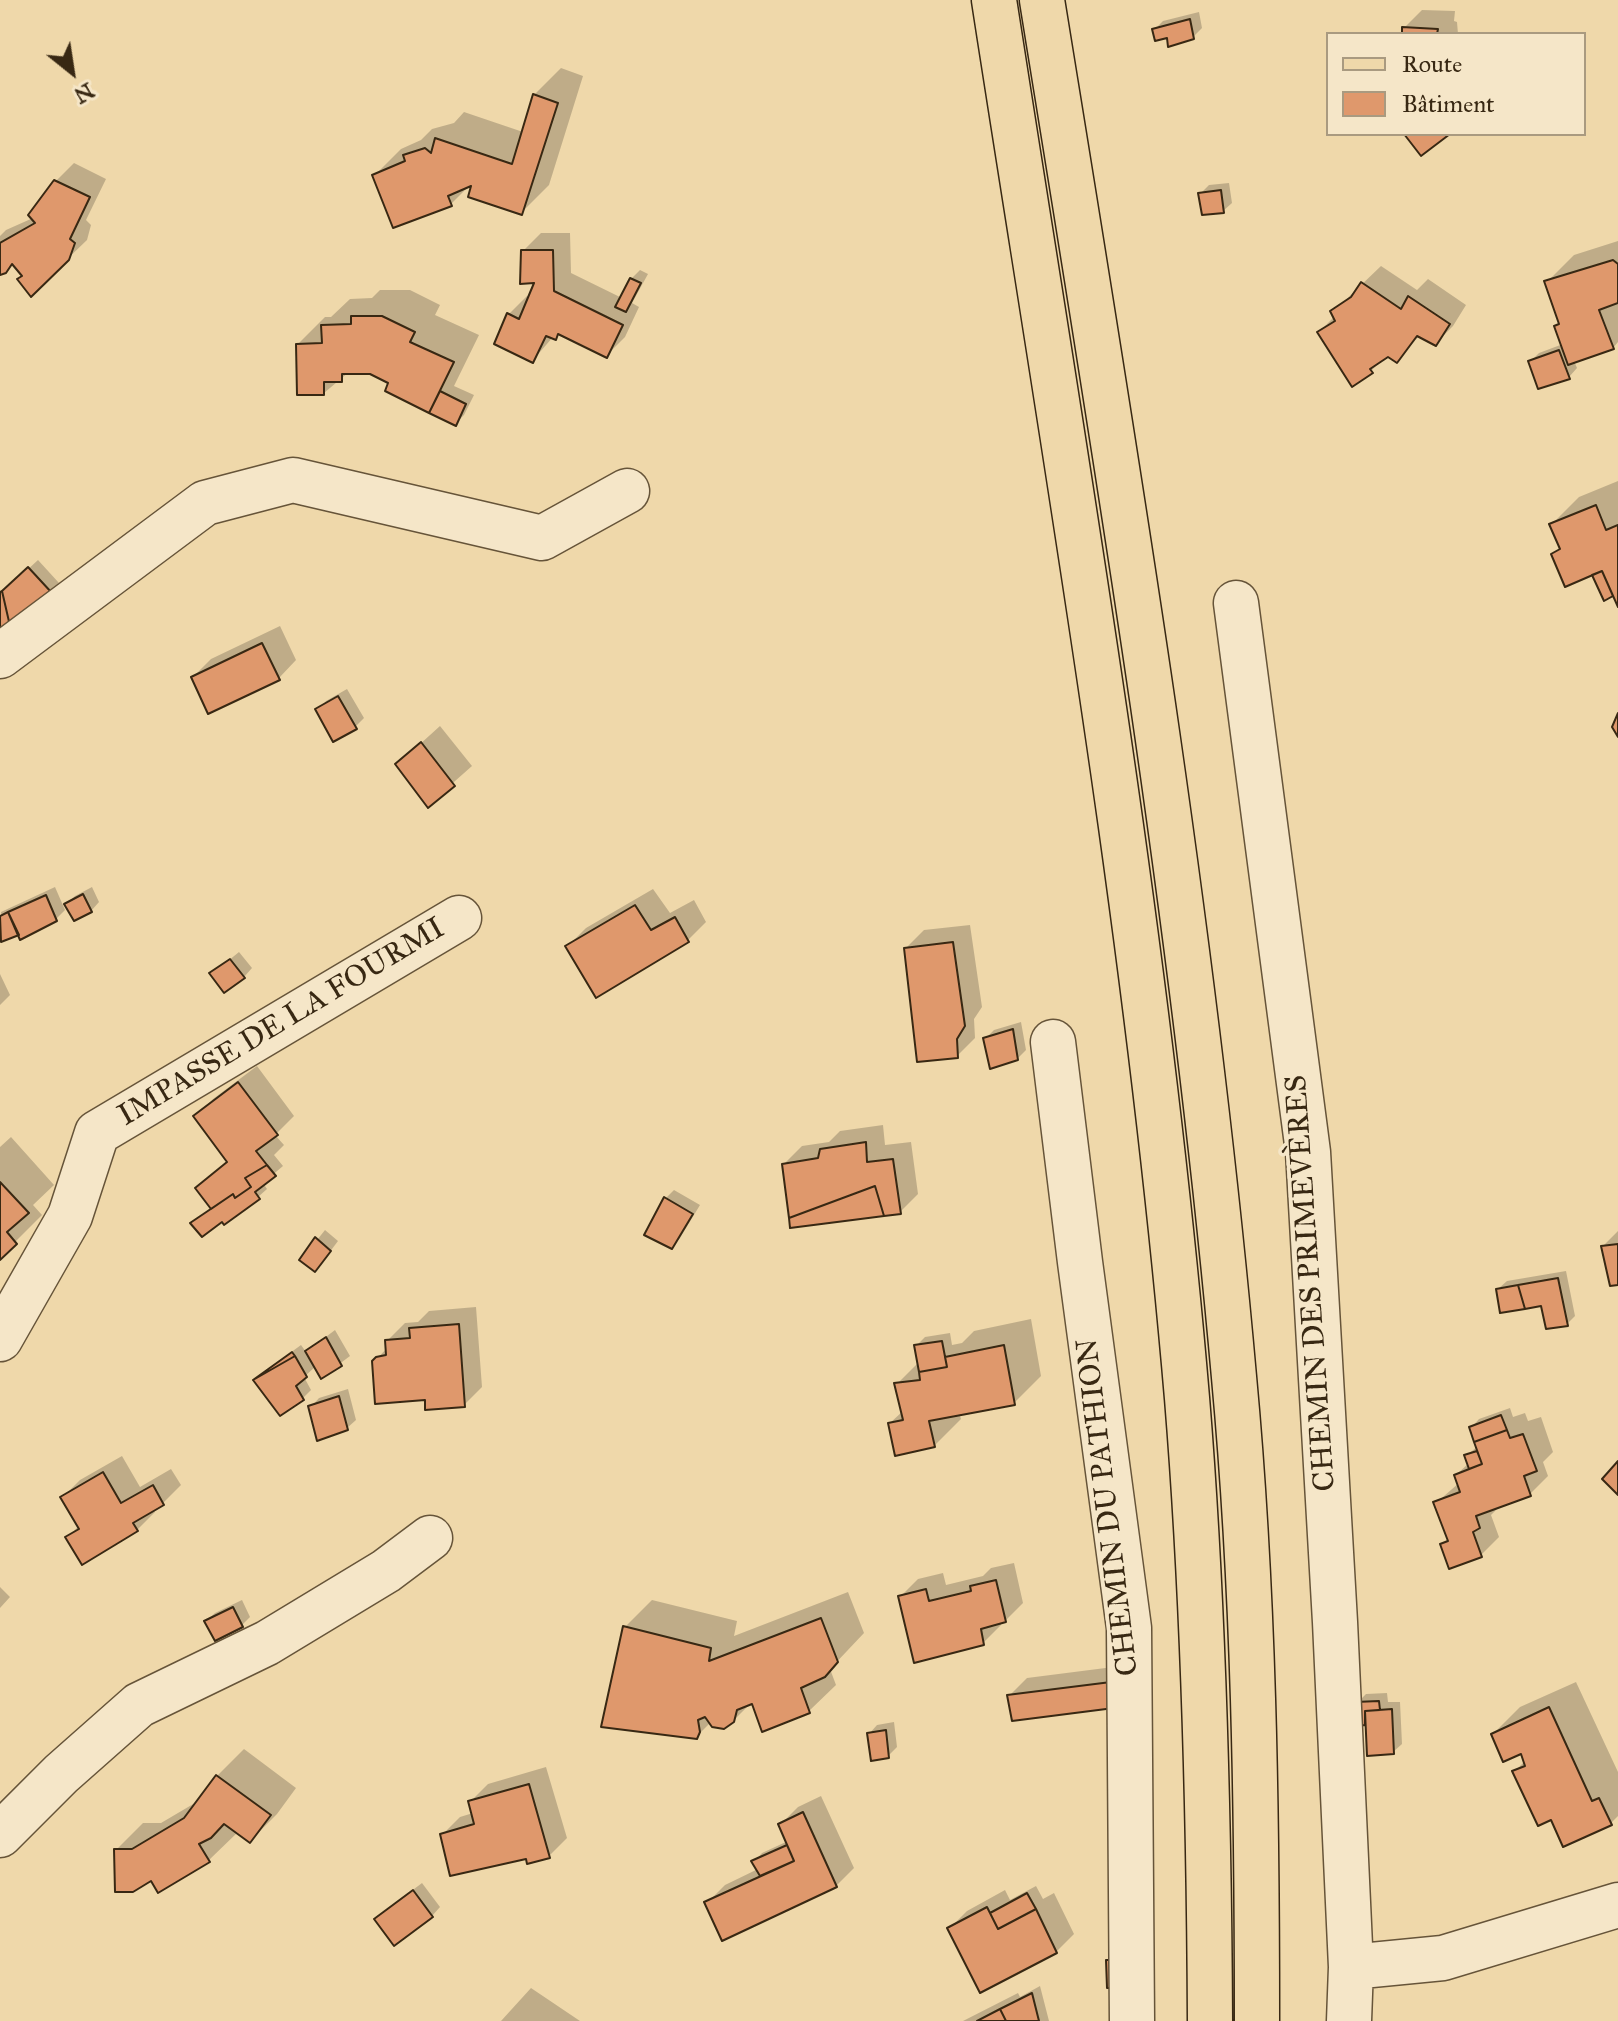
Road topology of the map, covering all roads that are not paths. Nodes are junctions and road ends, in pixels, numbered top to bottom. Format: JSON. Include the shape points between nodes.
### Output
{"nodes":[{"id":1,"x":994,"y":0,"type":"edge"},
{"id":2,"x":1042,"y":0,"type":"edge"},
{"id":3,"x":627,"y":491,"type":"dead end"},
{"id":4,"x":1236,"y":603,"type":"dead end"},
{"id":5,"x":0,"y":656,"type":"edge"},
{"id":6,"x":459,"y":918,"type":"dead end"},
{"id":7,"x":1053,"y":1042,"type":"dead end"},
{"id":8,"x":0,"y":1339,"type":"edge"},
{"id":9,"x":430,"y":1538,"type":"dead end"},
{"id":10,"x":0,"y":1835,"type":"edge"},
{"id":11,"x":1618,"y":1905,"type":"edge"},
{"id":12,"x":1351,"y":1967,"type":"junction"},
{"id":13,"x":1132,"y":2021,"type":"edge"},
{"id":14,"x":1210,"y":2021,"type":"edge"},
{"id":15,"x":1257,"y":2021,"type":"edge"},
{"id":16,"x":1349,"y":2021,"type":"edge"}],
"edges":[{"from":1,"to":14,"type":"main road","via":[[1115,783],[1155,1089],[1187,1398],[1204,1657]]},
{"from":2,"to":15,"type":"main road","via":[[1119,475],[1203,1074],[1235,1381],[1251,1641]]},
{"from":3,"to":5,"type":"street","via":[[542,538],[293,480],[205,503]]},
{"from":4,"to":12,"type":"street","name":"CHEMIN DES PRIMEVÈRES","via":[[1308,1152]]},
{"from":6,"to":8,"type":"street","name":"IMPASSE DE LA FOURMI","via":[[97,1133],[70,1216]]},
{"from":7,"to":13,"type":"street","name":"CHEMIN DU PATHION","via":[[1129,1628]]},
{"from":9,"to":10,"type":"street","via":[[267,1643],[139,1705]]},
{"from":11,"to":12,"type":"street","via":[[1443,1958]]},
{"from":12,"to":16,"type":"street","name":"CHEMIN DES PRIMEVÈRES"}]}
